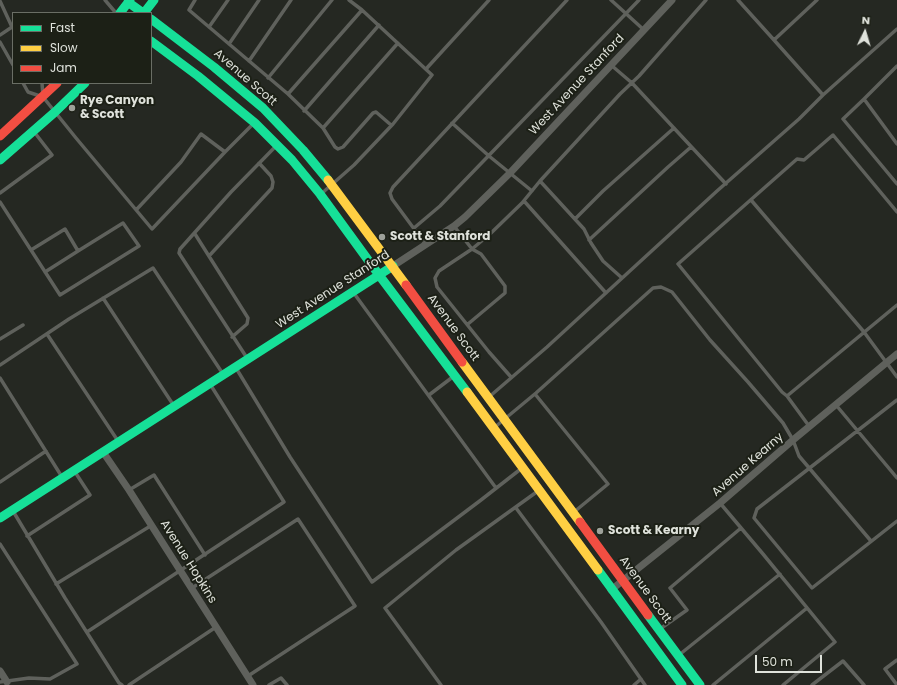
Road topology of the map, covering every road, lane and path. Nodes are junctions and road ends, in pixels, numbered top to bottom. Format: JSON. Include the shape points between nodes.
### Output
{"nodes":[{"id":1,"x":105,"y":0,"type":"edge"},
{"id":2,"x":154,"y":0,"type":"edge"},
{"id":3,"x":195,"y":0,"type":"edge"},
{"id":4,"x":228,"y":0,"type":"edge"},
{"id":5,"x":259,"y":0,"type":"edge"},
{"id":6,"x":290,"y":0,"type":"edge"},
{"id":7,"x":332,"y":0,"type":"edge"},
{"id":8,"x":349,"y":0,"type":"edge"},
{"id":9,"x":489,"y":0,"type":"edge"},
{"id":10,"x":567,"y":0,"type":"edge"},
{"id":11,"x":611,"y":0,"type":"edge"},
{"id":12,"x":640,"y":0,"type":"edge"},
{"id":13,"x":672,"y":0,"type":"edge"},
{"id":14,"x":706,"y":0,"type":"edge"},
{"id":15,"x":738,"y":0,"type":"edge"},
{"id":16,"x":817,"y":0,"type":"edge"},
{"id":17,"x":0,"y":1,"type":"edge"},
{"id":18,"x":128,"y":1,"type":"edge"},
{"id":19,"x":362,"y":10,"type":"junction"},
{"id":20,"x":115,"y":12,"type":"edge"},
{"id":21,"x":121,"y":12,"type":"edge"},
{"id":22,"x":143,"y":12,"type":"edge"},
{"id":23,"x":145,"y":12,"type":"edge"},
{"id":24,"x":626,"y":14,"type":"junction"},
{"id":25,"x":152,"y":20,"type":"edge"},
{"id":26,"x":379,"y":25,"type":"junction"},
{"id":27,"x":12,"y":26,"type":"edge"},
{"id":28,"x":209,"y":27,"type":"junction"},
{"id":29,"x":12,"y":29,"type":"edge"},
{"id":30,"x":897,"y":29,"type":"edge"},
{"id":31,"x":644,"y":30,"type":"junction"},
{"id":32,"x":0,"y":35,"type":"edge"},
{"id":33,"x":774,"y":40,"type":"junction"},
{"id":34,"x":152,"y":41,"type":"edge"},
{"id":35,"x":0,"y":42,"type":"edge"},
{"id":36,"x":398,"y":43,"type":"junction"},
{"id":37,"x":229,"y":44,"type":"junction"},
{"id":38,"x":249,"y":60,"type":"junction"},
{"id":39,"x":12,"y":63,"type":"edge"},
{"id":40,"x":611,"y":65,"type":"junction"},
{"id":41,"x":897,"y":66,"type":"edge"},
{"id":42,"x":426,"y":69,"type":"junction"},
{"id":43,"x":268,"y":78,"type":"junction"},
{"id":44,"x":632,"y":83,"type":"junction"},
{"id":45,"x":24,"y":84,"type":"edge"},
{"id":46,"x":42,"y":84,"type":"edge"},
{"id":47,"x":57,"y":84,"type":"edge"},
{"id":48,"x":84,"y":84,"type":"edge"},
{"id":49,"x":288,"y":94,"type":"junction"},
{"id":50,"x":823,"y":95,"type":"junction"},
{"id":51,"x":43,"y":97,"type":"junction"},
{"id":52,"x":864,"y":99,"type":"junction"},
{"id":53,"x":304,"y":111,"type":"junction"},
{"id":54,"x":55,"y":112,"type":"junction"},
{"id":55,"x":255,"y":122,"type":"junction"},
{"id":56,"x":452,"y":123,"type":"junction"},
{"id":57,"x":391,"y":125,"type":"junction"},
{"id":58,"x":323,"y":128,"type":"junction"},
{"id":59,"x":674,"y":128,"type":"junction"},
{"id":60,"x":34,"y":131,"type":"junction"},
{"id":61,"x":0,"y":136,"type":"edge"},
{"id":62,"x":897,"y":144,"type":"edge"},
{"id":63,"x":277,"y":145,"type":"junction"},
{"id":64,"x":691,"y":147,"type":"junction"},
{"id":65,"x":225,"y":152,"type":"junction"},
{"id":66,"x":489,"y":156,"type":"junction"},
{"id":67,"x":0,"y":160,"type":"edge"},
{"id":68,"x":260,"y":163,"type":"junction"},
{"id":69,"x":510,"y":173,"type":"junction"},
{"id":70,"x":540,"y":181,"type":"junction"},
{"id":71,"x":726,"y":184,"type":"junction"},
{"id":72,"x":897,"y":184,"type":"edge"},
{"id":73,"x":332,"y":185,"type":"junction"},
{"id":74,"x":532,"y":191,"type":"junction"},
{"id":75,"x":0,"y":192,"type":"edge"},
{"id":76,"x":320,"y":194,"type":"junction"},
{"id":77,"x":751,"y":200,"type":"junction"},
{"id":78,"x":524,"y":201,"type":"junction"},
{"id":79,"x":0,"y":202,"type":"edge"},
{"id":80,"x":137,"y":209,"type":"junction"},
{"id":81,"x":897,"y":212,"type":"edge"},
{"id":82,"x":575,"y":219,"type":"junction"},
{"id":83,"x":454,"y":226,"type":"junction"},
{"id":84,"x":414,"y":228,"type":"junction"},
{"id":85,"x":194,"y":234,"type":"junction"},
{"id":86,"x":589,"y":240,"type":"junction"},
{"id":87,"x":426,"y":245,"type":"junction"},
{"id":88,"x":472,"y":249,"type":"junction"},
{"id":89,"x":31,"y":250,"type":"junction"},
{"id":90,"x":78,"y":251,"type":"junction"},
{"id":91,"x":209,"y":256,"type":"junction"},
{"id":92,"x":393,"y":266,"type":"junction"},
{"id":93,"x":45,"y":272,"type":"junction"},
{"id":94,"x":379,"y":275,"type":"junction"},
{"id":95,"x":622,"y":278,"type":"junction"},
{"id":96,"x":352,"y":292,"type":"junction"},
{"id":97,"x":606,"y":293,"type":"junction"},
{"id":98,"x":103,"y":298,"type":"junction"},
{"id":99,"x":897,"y":305,"type":"edge"},
{"id":100,"x":23,"y":324,"type":"dead end"},
{"id":101,"x":468,"y":324,"type":"junction"},
{"id":102,"x":864,"y":332,"type":"junction"},
{"id":103,"x":47,"y":334,"type":"junction"},
{"id":104,"x":232,"y":337,"type":"junction"},
{"id":105,"x":0,"y":339,"type":"edge"},
{"id":106,"x":897,"y":354,"type":"edge"},
{"id":107,"x":247,"y":359,"type":"junction"},
{"id":108,"x":886,"y":363,"type":"junction"},
{"id":109,"x":0,"y":365,"type":"edge"},
{"id":110,"x":235,"y":367,"type":"junction"},
{"id":111,"x":223,"y":375,"type":"junction"},
{"id":112,"x":454,"y":376,"type":"junction"},
{"id":113,"x":511,"y":377,"type":"junction"},
{"id":114,"x":897,"y":377,"type":"edge"},
{"id":115,"x":0,"y":378,"type":"edge"},
{"id":116,"x":210,"y":384,"type":"junction"},
{"id":117,"x":535,"y":394,"type":"junction"},
{"id":118,"x":429,"y":395,"type":"junction"},
{"id":119,"x":787,"y":396,"type":"junction"},
{"id":120,"x":488,"y":397,"type":"junction"},
{"id":121,"x":897,"y":400,"type":"edge"},
{"id":122,"x":836,"y":405,"type":"junction"},
{"id":123,"x":174,"y":407,"type":"junction"},
{"id":124,"x":505,"y":419,"type":"junction"},
{"id":125,"x":494,"y":427,"type":"junction"},
{"id":126,"x":810,"y":427,"type":"junction"},
{"id":127,"x":858,"y":430,"type":"junction"},
{"id":128,"x":793,"y":440,"type":"junction"},
{"id":129,"x":119,"y":442,"type":"junction"},
{"id":130,"x":46,"y":451,"type":"junction"},
{"id":131,"x":103,"y":452,"type":"junction"},
{"id":132,"x":522,"y":468,"type":"junction"},
{"id":133,"x":810,"y":469,"type":"junction"},
{"id":134,"x":74,"y":470,"type":"junction"},
{"id":135,"x":62,"y":477,"type":"junction"},
{"id":136,"x":897,"y":478,"type":"edge"},
{"id":137,"x":0,"y":482,"type":"edge"},
{"id":138,"x":496,"y":488,"type":"junction"},
{"id":139,"x":129,"y":490,"type":"junction"},
{"id":140,"x":539,"y":491,"type":"junction"},
{"id":141,"x":720,"y":503,"type":"junction"},
{"id":142,"x":516,"y":508,"type":"junction"},
{"id":143,"x":12,"y":510,"type":"junction"},
{"id":144,"x":574,"y":513,"type":"junction"},
{"id":145,"x":0,"y":518,"type":"edge"},
{"id":146,"x":897,"y":521,"type":"edge"},
{"id":147,"x":152,"y":525,"type":"junction"},
{"id":148,"x":741,"y":528,"type":"junction"},
{"id":149,"x":27,"y":536,"type":"junction"},
{"id":150,"x":871,"y":541,"type":"junction"},
{"id":151,"x":0,"y":544,"type":"edge"},
{"id":152,"x":205,"y":555,"type":"junction"},
{"id":153,"x":181,"y":571,"type":"junction"},
{"id":154,"x":780,"y":574,"type":"junction"},
{"id":155,"x":623,"y":581,"type":"junction"},
{"id":156,"x":56,"y":584,"type":"junction"},
{"id":157,"x":192,"y":588,"type":"junction"},
{"id":158,"x":611,"y":590,"type":"junction"},
{"id":159,"x":807,"y":608,"type":"junction"},
{"id":160,"x":216,"y":627,"type":"junction"},
{"id":161,"x":659,"y":630,"type":"junction"},
{"id":162,"x":87,"y":632,"type":"junction"},
{"id":163,"x":678,"y":656,"type":"junction"},
{"id":164,"x":897,"y":660,"type":"edge"},
{"id":165,"x":0,"y":671,"type":"edge"},
{"id":166,"x":248,"y":676,"type":"junction"},
{"id":167,"x":641,"y":679,"type":"junction"},
{"id":168,"x":6,"y":683,"type":"edge"},
{"id":169,"x":680,"y":684,"type":"edge"},
{"id":170,"x":122,"y":685,"type":"edge"},
{"id":171,"x":129,"y":685,"type":"edge"},
{"id":172,"x":253,"y":685,"type":"edge"},
{"id":173,"x":269,"y":685,"type":"edge"},
{"id":174,"x":287,"y":685,"type":"edge"},
{"id":175,"x":441,"y":685,"type":"edge"},
{"id":176,"x":634,"y":685,"type":"edge"},
{"id":177,"x":645,"y":685,"type":"edge"},
{"id":178,"x":700,"y":685,"type":"edge"},
{"id":179,"x":713,"y":685,"type":"edge"},
{"id":180,"x":782,"y":685,"type":"edge"},
{"id":181,"x":812,"y":685,"type":"edge"},
{"id":182,"x":864,"y":685,"type":"edge"},
{"id":183,"x":897,"y":685,"type":"edge"}],
"edges":[{"from":1,"to":20,"type":"lane"},
{"from":2,"to":23,"type":"main road"},
{"from":3,"to":28,"type":"lane","via":[[189,10]]},
{"from":4,"to":28,"type":"lane"},
{"from":5,"to":37,"type":"lane"},
{"from":6,"to":38,"type":"lane"},
{"from":7,"to":43,"type":"lane"},
{"from":8,"to":19,"type":"lane"},
{"from":9,"to":42,"type":"lane"},
{"from":10,"to":56,"type":"lane"},
{"from":11,"to":24,"type":"lane"},
{"from":12,"to":24,"type":"lane"},
{"from":13,"to":31,"type":"street","name":"West Avenue Stanford"},
{"from":14,"to":44,"type":"lane"},
{"from":15,"to":33,"type":"lane"},
{"from":16,"to":33,"type":"lane"},
{"from":17,"to":27,"type":"lane"},
{"from":18,"to":21,"type":"main road"},
{"from":18,"to":22,"type":"main road"},
{"from":19,"to":26,"type":"lane"},
{"from":19,"to":49,"type":"lane"},
{"from":24,"to":31,"type":"lane"},
{"from":24,"to":66,"type":"lane"},
{"from":25,"to":73,"type":"main road","name":"Avenue Scott","via":[[214,66],[262,108],[303,150]]},
{"from":26,"to":36,"type":"lane"},
{"from":26,"to":53,"type":"lane"},
{"from":28,"to":37,"type":"lane"},
{"from":29,"to":32,"type":"lane"},
{"from":30,"to":50,"type":"lane"},
{"from":31,"to":40,"type":"street","name":"West Avenue Stanford"},
{"from":33,"to":50,"type":"lane"},
{"from":34,"to":55,"type":"main road"},
{"from":35,"to":39,"type":"lane"},
{"from":36,"to":42,"type":"lane"},
{"from":36,"to":58,"type":"lane"},
{"from":37,"to":38,"type":"lane"},
{"from":38,"to":43,"type":"lane"},
{"from":40,"to":44,"type":"lane"},
{"from":40,"to":69,"type":"street","name":"West Avenue Stanford"},
{"from":41,"to":52,"type":"lane"},
{"from":42,"to":57,"type":"lane","via":[[432,75]]},
{"from":43,"to":49,"type":"lane"},
{"from":44,"to":59,"type":"lane"},
{"from":44,"to":70,"type":"lane"},
{"from":45,"to":51,"type":"lane","via":[[28,92]]},
{"from":46,"to":51,"type":"lane"},
{"from":47,"to":51,"type":"main road"},
{"from":48,"to":54,"type":"main road"},
{"from":49,"to":53,"type":"lane"},
{"from":50,"to":71,"type":"lane","via":[[800,119]]},
{"from":51,"to":54,"type":"lane"},
{"from":51,"to":61,"type":"main road"},
{"from":52,"to":62,"type":"lane"},
{"from":52,"to":72,"type":"lane","via":[[843,119]]},
{"from":53,"to":58,"type":"lane"},
{"from":54,"to":60,"type":"main road"},
{"from":54,"to":80,"type":"lane"},
{"from":55,"to":63,"type":"main road"},
{"from":55,"to":65,"type":"lane"},
{"from":56,"to":66,"type":"lane"},
{"from":56,"to":84,"type":"lane","via":[[390,193],[408,223]]},
{"from":57,"to":58,"type":"lane","via":[[376,112],[373,113],[343,147],[338,149]]},
{"from":57,"to":73,"type":"lane"},
{"from":59,"to":64,"type":"lane"},
{"from":59,"to":82,"type":"lane"},
{"from":60,"to":67,"type":"main road"},
{"from":60,"to":75,"type":"lane","via":[[52,155]]},
{"from":63,"to":68,"type":"lane"},
{"from":63,"to":76,"type":"main road"},
{"from":64,"to":71,"type":"lane"},
{"from":64,"to":86,"type":"lane"},
{"from":65,"to":80,"type":"lane","via":[[201,134],[181,162]]},
{"from":65,"to":80,"type":"lane","via":[[152,229]]},
{"from":66,"to":69,"type":"lane"},
{"from":66,"to":84,"type":"lane","via":[[440,206]]},
{"from":68,"to":85,"type":"lane"},
{"from":68,"to":91,"type":"lane","via":[[271,176],[272,188]]},
{"from":69,"to":74,"type":"lane"},
{"from":69,"to":83,"type":"street","name":"West Avenue Stanford"},
{"from":70,"to":74,"type":"lane"},
{"from":70,"to":82,"type":"lane"},
{"from":71,"to":95,"type":"lane"},
{"from":73,"to":76,"type":"lane"},
{"from":73,"to":92,"type":"main road","name":"Avenue Scott"},
{"from":74,"to":78,"type":"lane"},
{"from":76,"to":94,"type":"main road"},
{"from":77,"to":81,"type":"lane","via":[[797,159],[804,160],[833,135]]},
{"from":77,"to":102,"type":"lane"},
{"from":77,"to":119,"type":"lane","via":[[678,264]]},
{"from":78,"to":88,"type":"lane"},
{"from":78,"to":97,"type":"lane"},
{"from":79,"to":89,"type":"lane"},
{"from":82,"to":86,"type":"lane"},
{"from":83,"to":87,"type":"street","name":"West Avenue Stanford"},
{"from":83,"to":88,"type":"lane"},
{"from":84,"to":87,"type":"lane"},
{"from":85,"to":91,"type":"lane"},
{"from":85,"to":104,"type":"lane","via":[[179,253]]},
{"from":86,"to":95,"type":"lane","via":[[603,261]]},
{"from":87,"to":92,"type":"street","name":"West Avenue Stanford"},
{"from":88,"to":101,"type":"lane","via":[[440,271],[435,278],[438,287]]},
{"from":88,"to":101,"type":"lane","via":[[481,254],[505,286],[505,293]]},
{"from":89,"to":90,"type":"lane","via":[[65,229]]},
{"from":89,"to":93,"type":"lane"},
{"from":90,"to":93,"type":"lane"},
{"from":90,"to":93,"type":"lane","via":[[123,223],[139,246],[60,295]]},
{"from":91,"to":104,"type":"lane","via":[[248,318],[247,324]]},
{"from":92,"to":94,"type":"main road","name":"West Avenue Stanford"},
{"from":92,"to":120,"type":"main road","name":"Avenue Scott"},
{"from":94,"to":96,"type":"main road","name":"West Avenue Stanford"},
{"from":94,"to":112,"type":"main road"},
{"from":95,"to":97,"type":"lane"},
{"from":96,"to":107,"type":"main road","name":"West Avenue Stanford"},
{"from":96,"to":118,"type":"lane"},
{"from":97,"to":113,"type":"lane"},
{"from":98,"to":103,"type":"lane"},
{"from":98,"to":111,"type":"lane","via":[[153,268]]},
{"from":98,"to":123,"type":"lane"},
{"from":99,"to":102,"type":"lane"},
{"from":100,"to":105,"type":"lane"},
{"from":101,"to":113,"type":"lane"},
{"from":102,"to":108,"type":"lane"},
{"from":102,"to":119,"type":"lane"},
{"from":103,"to":109,"type":"lane"},
{"from":103,"to":129,"type":"lane"},
{"from":104,"to":107,"type":"lane"},
{"from":106,"to":108,"type":"street","name":"Avenue Kearny"},
{"from":107,"to":110,"type":"main road","name":"West Avenue Stanford"},
{"from":108,"to":114,"type":"lane"},
{"from":108,"to":122,"type":"street","name":"Avenue Kearny"},
{"from":110,"to":111,"type":"main road","name":"West Avenue Stanford"},
{"from":110,"to":138,"type":"lane","via":[[372,582]]},
{"from":111,"to":116,"type":"main road","name":"West Avenue Stanford"},
{"from":112,"to":118,"type":"lane"},
{"from":112,"to":125,"type":"main road"},
{"from":113,"to":120,"type":"lane"},
{"from":115,"to":130,"type":"lane"},
{"from":116,"to":123,"type":"main road","name":"West Avenue Stanford"},
{"from":116,"to":152,"type":"lane","via":[[284,502]]},
{"from":117,"to":124,"type":"lane"},
{"from":117,"to":128,"type":"lane","via":[[653,288],[662,287],[672,292],[710,340],[783,423]]},
{"from":117,"to":144,"type":"lane","via":[[608,484]]},
{"from":118,"to":138,"type":"lane"},
{"from":119,"to":126,"type":"lane"},
{"from":120,"to":124,"type":"main road","name":"Avenue Scott"},
{"from":121,"to":127,"type":"lane"},
{"from":122,"to":126,"type":"street","name":"Avenue Kearny"},
{"from":122,"to":127,"type":"lane"},
{"from":123,"to":129,"type":"main road","name":"West Avenue Stanford"},
{"from":124,"to":125,"type":"lane"},
{"from":124,"to":144,"type":"main road","name":"Avenue Scott"},
{"from":125,"to":132,"type":"main road"},
{"from":126,"to":128,"type":"street","name":"Avenue Kearny"},
{"from":127,"to":133,"type":"lane"},
{"from":127,"to":136,"type":"lane"},
{"from":128,"to":133,"type":"lane","via":[[799,456]]},
{"from":128,"to":141,"type":"street","name":"Avenue Kearny"},
{"from":129,"to":131,"type":"main road","name":"West Avenue Stanford"},
{"from":130,"to":135,"type":"lane"},
{"from":130,"to":137,"type":"lane"},
{"from":131,"to":134,"type":"main road","name":"West Avenue Stanford"},
{"from":131,"to":139,"type":"street","name":"Avenue Hopkins"},
{"from":132,"to":138,"type":"lane"},
{"from":132,"to":140,"type":"main road"},
{"from":133,"to":150,"type":"lane"},
{"from":133,"to":150,"type":"lane","via":[[758,509],[754,518],[812,588]]},
{"from":134,"to":135,"type":"main road","name":"West Avenue Stanford"},
{"from":134,"to":149,"type":"lane","via":[[90,495]]},
{"from":135,"to":143,"type":"main road","name":"West Avenue Stanford"},
{"from":139,"to":147,"type":"street","name":"Avenue Hopkins"},
{"from":139,"to":152,"type":"lane","via":[[154,475]]},
{"from":140,"to":142,"type":"lane"},
{"from":140,"to":158,"type":"main road"},
{"from":141,"to":148,"type":"lane"},
{"from":141,"to":155,"type":"street","name":"Avenue Kearny"},
{"from":142,"to":167,"type":"lane"},
{"from":142,"to":175,"type":"lane","via":[[456,550],[385,608]]},
{"from":143,"to":145,"type":"main road","name":"West Avenue Stanford"},
{"from":143,"to":149,"type":"lane"},
{"from":144,"to":155,"type":"main road","name":"Avenue Scott"},
{"from":146,"to":150,"type":"lane"},
{"from":147,"to":153,"type":"street","name":"Avenue Hopkins"},
{"from":147,"to":156,"type":"lane"},
{"from":148,"to":154,"type":"lane"},
{"from":148,"to":161,"type":"lane","via":[[670,588],[687,610]]},
{"from":149,"to":156,"type":"lane"},
{"from":151,"to":168,"type":"lane","via":[[77,664],[50,679],[29,678]]},
{"from":152,"to":153,"type":"lane"},
{"from":153,"to":157,"type":"street","name":"Avenue Hopkins"},
{"from":153,"to":162,"type":"lane"},
{"from":154,"to":159,"type":"lane"},
{"from":154,"to":163,"type":"lane"},
{"from":155,"to":158,"type":"street","name":"Avenue Kearny"},
{"from":155,"to":161,"type":"main road","name":"Avenue Scott"},
{"from":156,"to":162,"type":"lane"},
{"from":157,"to":160,"type":"street","name":"Avenue Hopkins"},
{"from":157,"to":166,"type":"lane","via":[[298,520],[355,606]]},
{"from":158,"to":169,"type":"main road"},
{"from":159,"to":179,"type":"lane"},
{"from":159,"to":180,"type":"lane","via":[[835,642]]},
{"from":160,"to":166,"type":"street","name":"Avenue Hopkins"},
{"from":160,"to":171,"type":"lane"},
{"from":161,"to":163,"type":"main road","name":"Avenue Scott"},
{"from":162,"to":170,"type":"lane"},
{"from":163,"to":178,"type":"main road","name":"Avenue Scott"},
{"from":164,"to":183,"type":"lane","via":[[885,669]]},
{"from":165,"to":168,"type":"street"},
{"from":166,"to":172,"type":"street","name":"Avenue Hopkins"},
{"from":167,"to":176,"type":"lane"},
{"from":167,"to":177,"type":"lane"},
{"from":173,"to":174,"type":"lane","via":[[282,678]]},
{"from":181,"to":182,"type":"lane","via":[[842,661]]}]}
